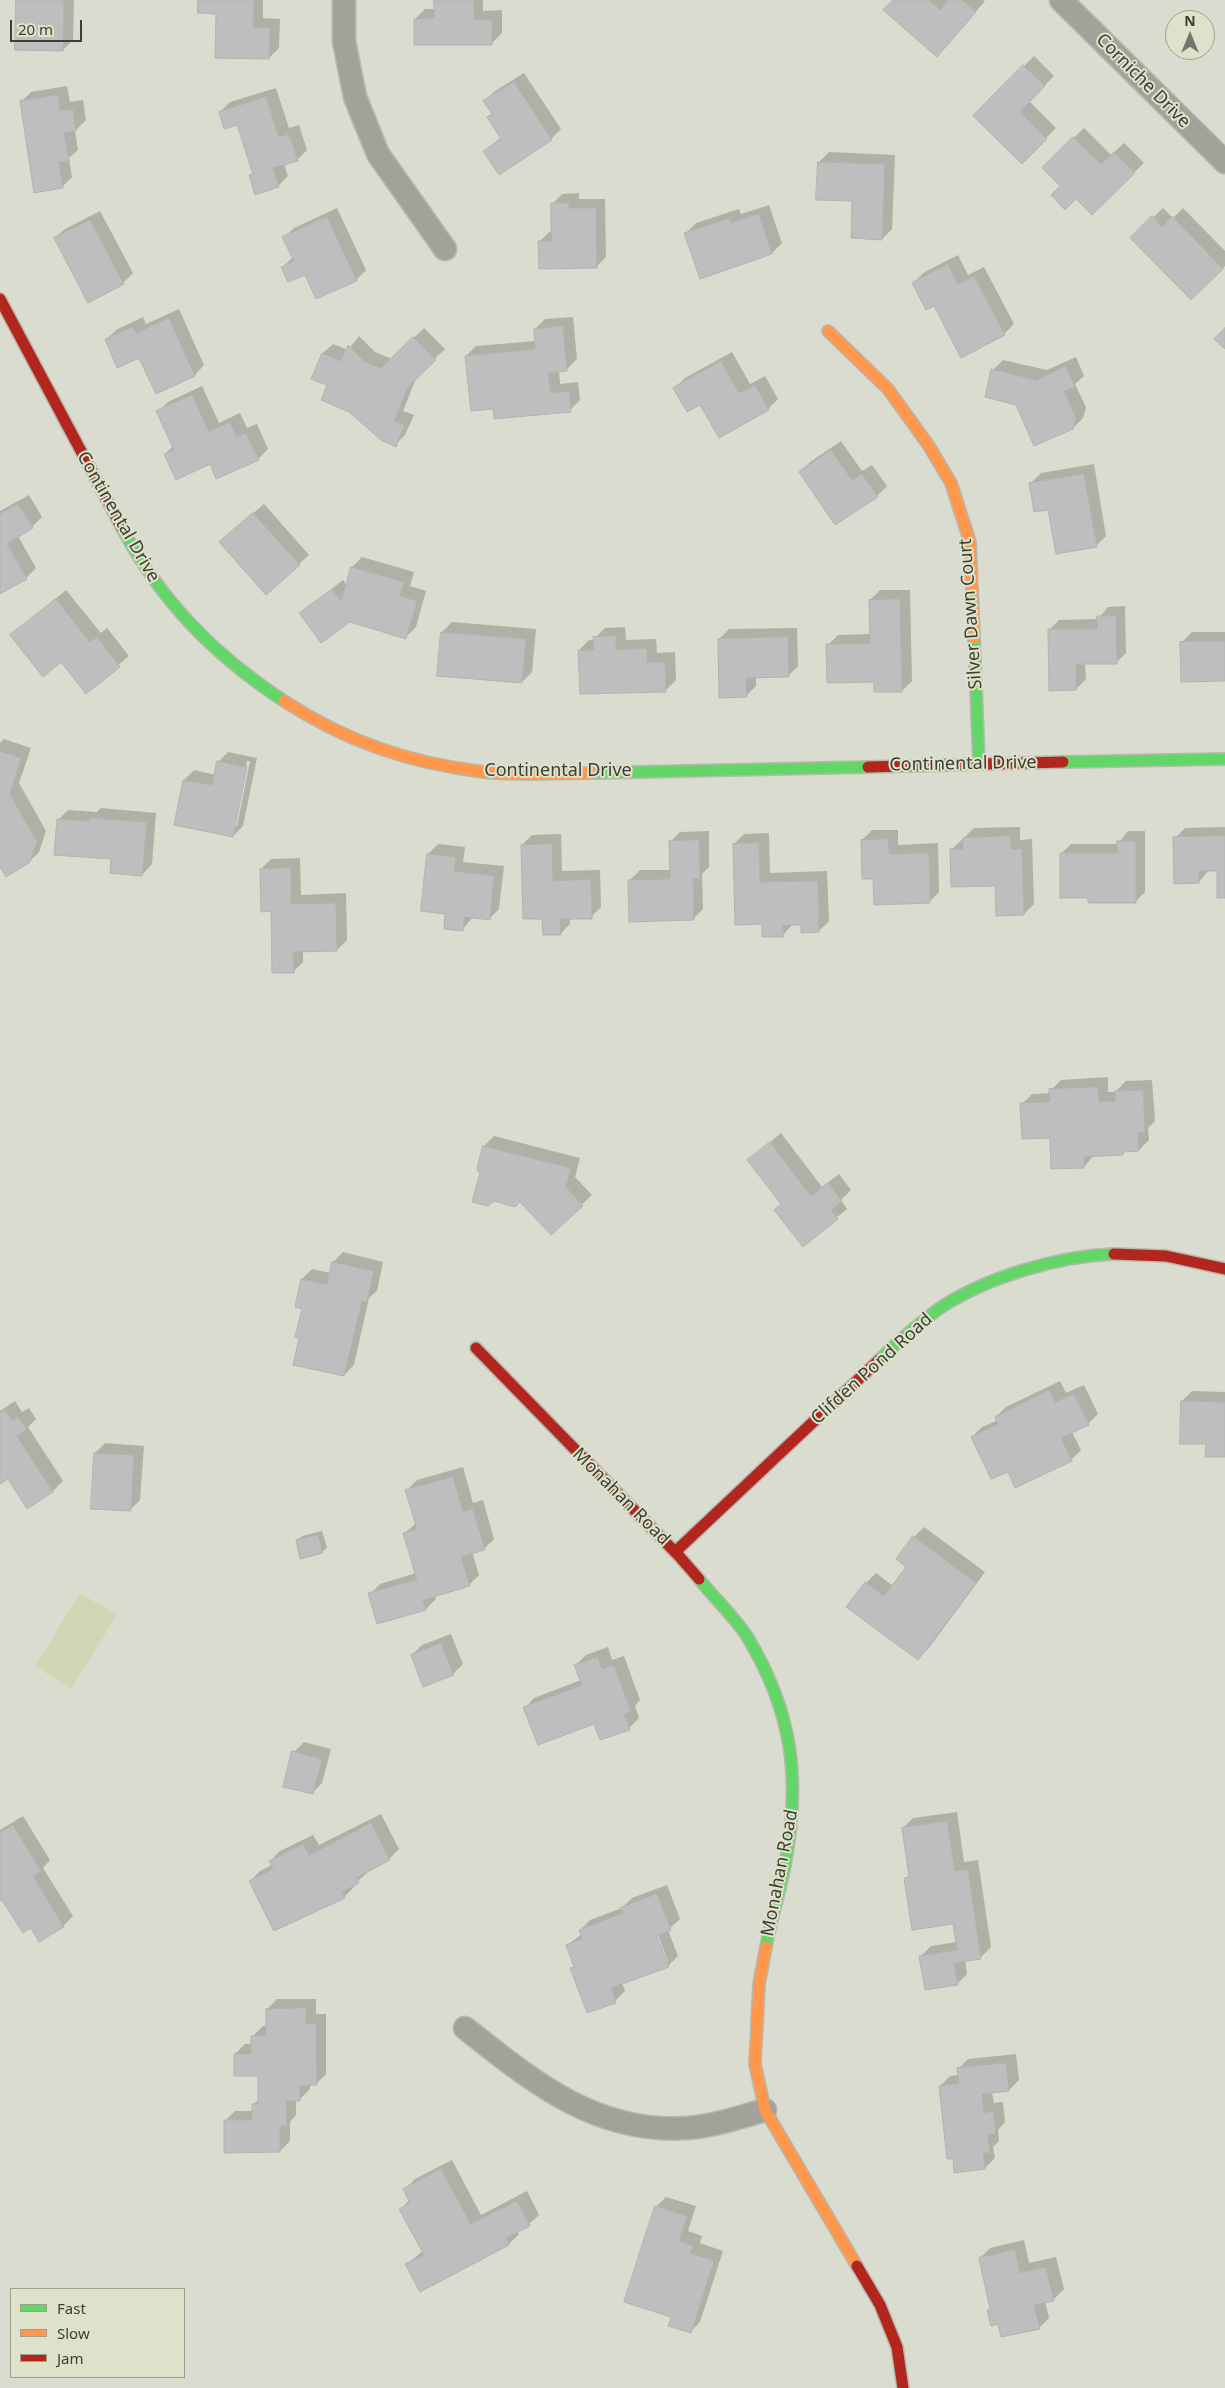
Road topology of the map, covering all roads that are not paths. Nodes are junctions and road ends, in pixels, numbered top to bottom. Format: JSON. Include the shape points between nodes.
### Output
{"nodes":[{"id":1,"x":344,"y":0,"type":"edge"},
{"id":2,"x":1061,"y":0,"type":"edge"},
{"id":3,"x":1225,"y":162,"type":"edge"},
{"id":4,"x":445,"y":249,"type":"dead end"},
{"id":5,"x":0,"y":300,"type":"edge"},
{"id":6,"x":828,"y":331,"type":"dead end"},
{"id":7,"x":1225,"y":759,"type":"edge"},
{"id":8,"x":979,"y":763,"type":"junction"},
{"id":9,"x":1225,"y":1269,"type":"edge"},
{"id":10,"x":476,"y":1348,"type":"dead end"},
{"id":11,"x":676,"y":1552,"type":"junction"},
{"id":12,"x":465,"y":2028,"type":"dead end"},
{"id":13,"x":765,"y":2110,"type":"junction"},
{"id":14,"x":903,"y":2388,"type":"edge"}],
"edges":[{"from":1,"to":4,"type":"street","via":[[344,41],[355,97],[378,154]]},
{"from":2,"to":3,"type":"street","name":"Corniche Drive"},
{"from":5,"to":8,"type":"street","name":"Continental Drive","via":[[132,548],[166,598],[208,642],[255,682],[353,740],[415,760],[485,772],[528,774]]},
{"from":6,"to":8,"type":"street","name":"Silver Dawn Court","via":[[888,389],[951,483],[970,542]]},
{"from":7,"to":8,"type":"street","name":"Continental Drive"},
{"from":9,"to":11,"type":"street","name":"Clifden Pond Road","via":[[1203,1262],[1148,1254],[1100,1254],[1016,1273],[968,1293],[945,1305],[910,1331]]},
{"from":10,"to":11,"type":"street","name":"Monahan Road"},
{"from":11,"to":13,"type":"street","name":"Monahan Road","via":[[747,1636],[784,1719],[792,1755],[793,1810],[785,1866],[759,1984],[755,2064]]},
{"from":12,"to":13,"type":"street","via":[[522,2074],[567,2102],[609,2118],[648,2126],[688,2128]]},
{"from":13,"to":14,"type":"street","name":"Monahan Road","via":[[880,2305],[897,2346]]}]}
